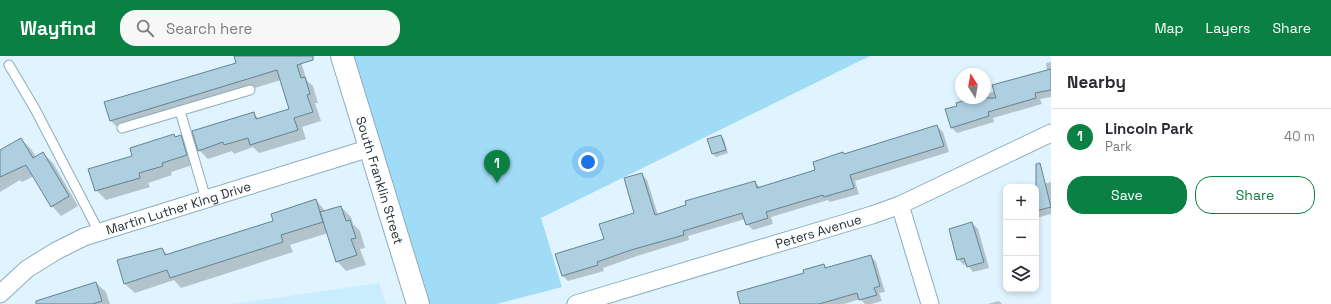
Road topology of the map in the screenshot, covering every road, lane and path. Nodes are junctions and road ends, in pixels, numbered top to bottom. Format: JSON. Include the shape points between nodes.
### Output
{"nodes":[{"id":1,"x":342,"y":56,"type":"edge"},
{"id":2,"x":8,"y":65,"type":"dead end"},
{"id":3,"x":250,"y":90,"type":"dead end"},
{"id":4,"x":180,"y":111,"type":"junction"},
{"id":5,"x":122,"y":128,"type":"dead end"},
{"id":6,"x":1051,"y":133,"type":"edge"},
{"id":7,"x":370,"y":148,"type":"junction"},
{"id":8,"x":206,"y":199,"type":"junction"},
{"id":9,"x":900,"y":204,"type":"junction"},
{"id":10,"x":99,"y":232,"type":"junction"},
{"id":11,"x":0,"y":294,"type":"edge"},
{"id":12,"x":418,"y":304,"type":"edge"},
{"id":13,"x":576,"y":304,"type":"edge"},
{"id":14,"x":930,"y":304,"type":"edge"}],
"edges":[{"from":1,"to":7,"type":"main road","name":"South Franklin Street"},
{"from":2,"to":10,"type":"lane"},
{"from":3,"to":4,"type":"lane"},
{"from":4,"to":5,"type":"lane"},
{"from":4,"to":8,"type":"lane"},
{"from":6,"to":9,"type":"street","name":"Peters Avenue"},
{"from":7,"to":8,"type":"street","name":"Martin Luther King Drive"},
{"from":7,"to":12,"type":"main road","name":"South Franklin Street"},
{"from":8,"to":10,"type":"street","name":"Martin Luther King Drive"},
{"from":9,"to":13,"type":"street","name":"Peters Avenue","via":[[872,215]]},
{"from":9,"to":14,"type":"street"},
{"from":10,"to":11,"type":"street","name":"Martin Luther King Drive","via":[[56,251],[27,269]]}]}
